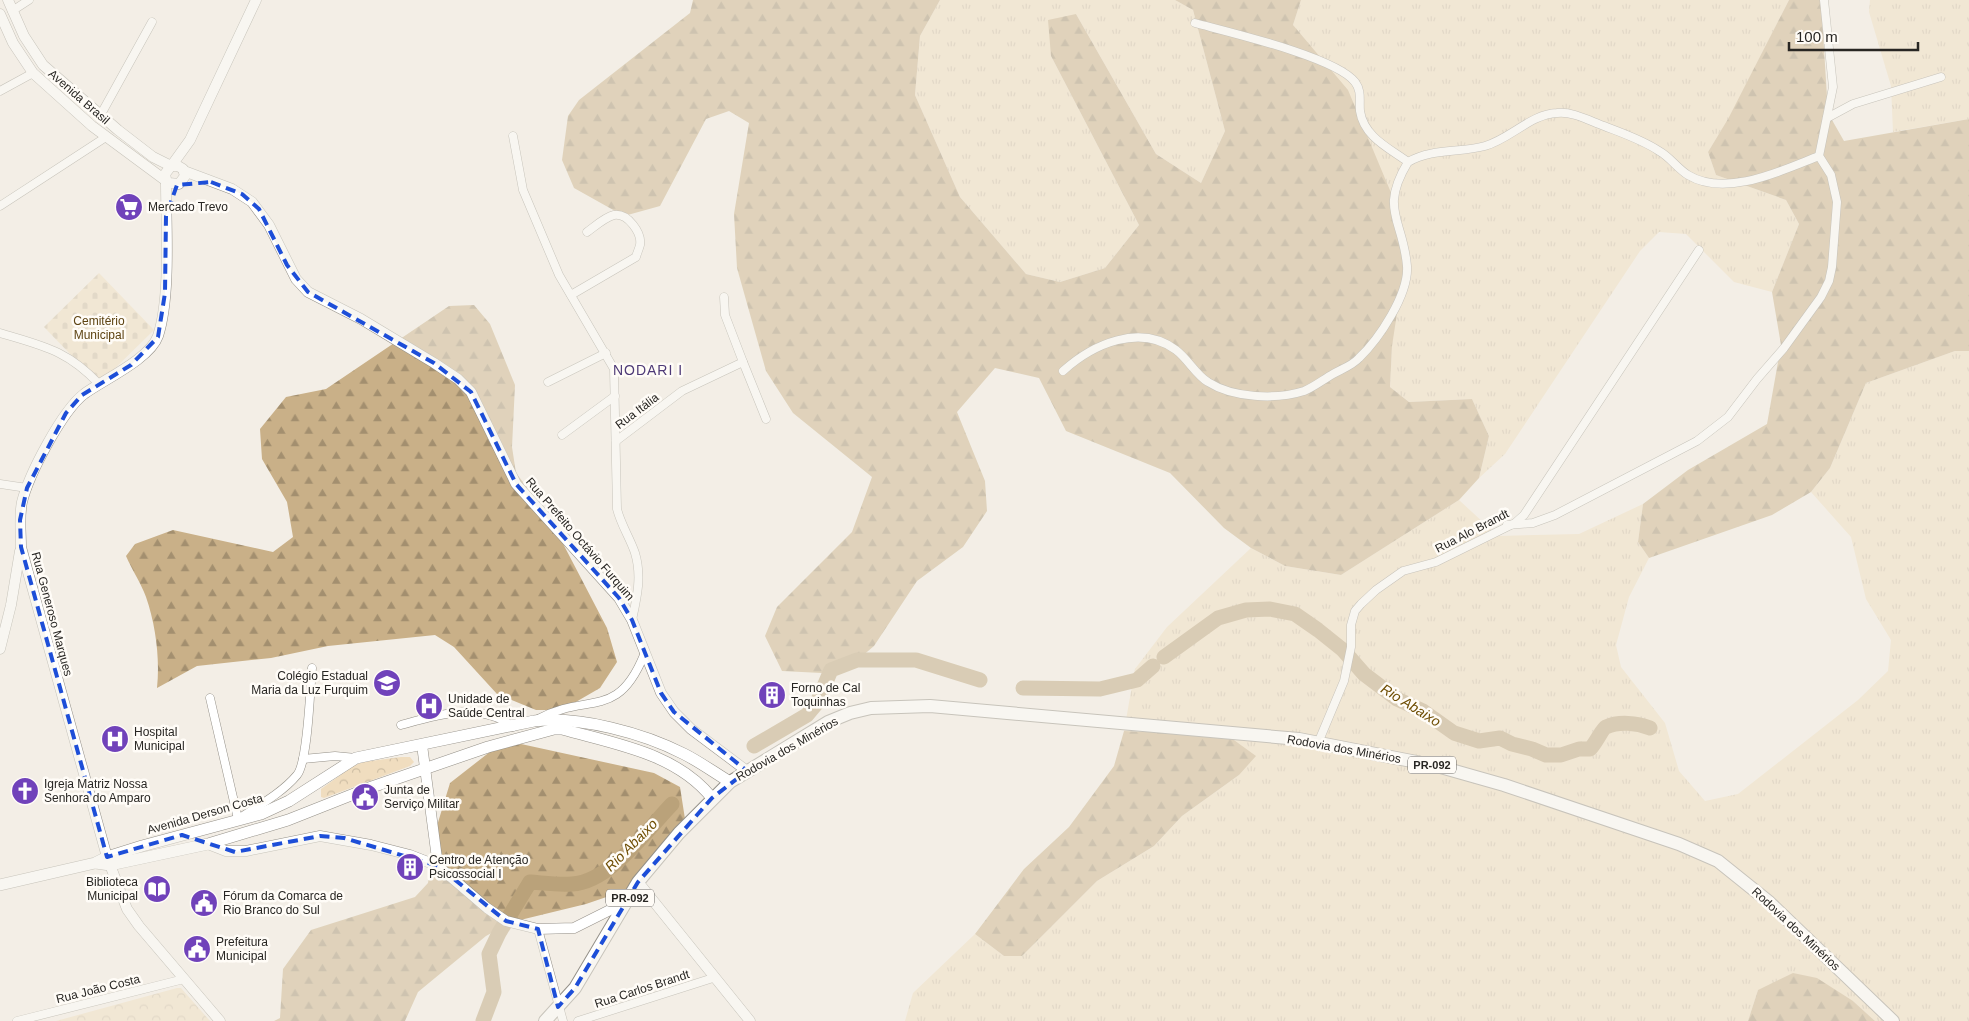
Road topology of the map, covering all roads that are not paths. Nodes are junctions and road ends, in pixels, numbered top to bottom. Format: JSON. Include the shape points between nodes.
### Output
{"nodes":[{"id":1,"x":8,"y":0,"type":"edge"},
{"id":2,"x":29,"y":0,"type":"edge"},
{"id":3,"x":256,"y":0,"type":"edge"},
{"id":4,"x":1824,"y":0,"type":"edge"},
{"id":5,"x":12,"y":11,"type":"junction"},
{"id":6,"x":0,"y":14,"type":"edge"},
{"id":7,"x":152,"y":22,"type":"dead end"},
{"id":8,"x":1195,"y":23,"type":"dead end"},
{"id":9,"x":33,"y":73,"type":"junction"},
{"id":10,"x":1941,"y":77,"type":"dead end"},
{"id":11,"x":0,"y":91,"type":"edge"},
{"id":12,"x":100,"y":116,"type":"junction"},
{"id":13,"x":1827,"y":118,"type":"junction"},
{"id":14,"x":513,"y":136,"type":"dead end"},
{"id":15,"x":106,"y":137,"type":"junction"},
{"id":16,"x":190,"y":140,"type":"junction"},
{"id":17,"x":1819,"y":156,"type":"junction"},
{"id":18,"x":1408,"y":162,"type":"junction"},
{"id":19,"x":171,"y":166,"type":"junction"},
{"id":20,"x":183,"y":170,"type":"junction"},
{"id":21,"x":166,"y":180,"type":"junction"},
{"id":22,"x":211,"y":182,"type":"junction"},
{"id":23,"x":178,"y":185,"type":"junction"},
{"id":24,"x":0,"y":206,"type":"edge"},
{"id":25,"x":166,"y":216,"type":"junction"},
{"id":26,"x":587,"y":232,"type":"dead end"},
{"id":27,"x":1699,"y":250,"type":"dead end"},
{"id":28,"x":571,"y":295,"type":"junction"},
{"id":29,"x":724,"y":297,"type":"dead end"},
{"id":30,"x":0,"y":334,"type":"edge"},
{"id":31,"x":606,"y":353,"type":"junction"},
{"id":32,"x":743,"y":362,"type":"junction"},
{"id":33,"x":1063,"y":371,"type":"dead end"},
{"id":34,"x":548,"y":382,"type":"dead end"},
{"id":35,"x":99,"y":384,"type":"junction"},
{"id":36,"x":615,"y":396,"type":"junction"},
{"id":37,"x":766,"y":419,"type":"dead end"},
{"id":38,"x":562,"y":435,"type":"dead end"},
{"id":39,"x":616,"y":441,"type":"junction"},
{"id":40,"x":0,"y":484,"type":"edge"},
{"id":41,"x":27,"y":488,"type":"junction"},
{"id":42,"x":1507,"y":526,"type":"junction"},
{"id":43,"x":21,"y":547,"type":"junction"},
{"id":44,"x":632,"y":620,"type":"junction"},
{"id":45,"x":0,"y":649,"type":"edge"},
{"id":46,"x":644,"y":655,"type":"junction"},
{"id":47,"x":312,"y":668,"type":"dead end"},
{"id":48,"x":210,"y":698,"type":"dead end"},
{"id":49,"x":534,"y":721,"type":"junction"},
{"id":50,"x":401,"y":724,"type":"dead end"},
{"id":51,"x":513,"y":726,"type":"junction"},
{"id":52,"x":1318,"y":743,"type":"junction"},
{"id":53,"x":422,"y":745,"type":"junction"},
{"id":54,"x":356,"y":758,"type":"junction"},
{"id":55,"x":303,"y":759,"type":"junction"},
{"id":56,"x":426,"y":768,"type":"junction"},
{"id":57,"x":747,"y":771,"type":"junction"},
{"id":58,"x":730,"y":782,"type":"junction"},
{"id":59,"x":302,"y":791,"type":"junction"},
{"id":60,"x":712,"y":798,"type":"junction"},
{"id":61,"x":314,"y":810,"type":"junction"},
{"id":62,"x":238,"y":819,"type":"junction"},
{"id":63,"x":208,"y":844,"type":"junction"},
{"id":64,"x":109,"y":861,"type":"junction"},
{"id":65,"x":438,"y":866,"type":"junction"},
{"id":66,"x":638,"y":882,"type":"junction"},
{"id":67,"x":0,"y":885,"type":"edge"},
{"id":68,"x":628,"y":901,"type":"junction"},
{"id":69,"x":538,"y":929,"type":"junction"},
{"id":70,"x":713,"y":978,"type":"junction"},
{"id":71,"x":184,"y":979,"type":"junction"},
{"id":72,"x":558,"y":1007,"type":"junction"},
{"id":73,"x":17,"y":1021,"type":"edge"},
{"id":74,"x":220,"y":1021,"type":"edge"},
{"id":75,"x":545,"y":1021,"type":"edge"},
{"id":76,"x":563,"y":1021,"type":"edge"},
{"id":77,"x":578,"y":1021,"type":"edge"},
{"id":78,"x":750,"y":1021,"type":"edge"},
{"id":79,"x":1893,"y":1021,"type":"edge"}],
"edges":[{"from":1,"to":5,"type":"street","name":"Avenida Brasil"},
{"from":2,"to":5,"type":"street"},
{"from":3,"to":16,"type":"street"},
{"from":4,"to":13,"type":"street","via":[[1833,87]]},
{"from":5,"to":12,"type":"street","name":"Avenida Brasil","via":[[43,65]]},
{"from":6,"to":9,"type":"street","name":"Avenida Brasil"},
{"from":7,"to":12,"type":"street"},
{"from":8,"to":18,"type":"street","via":[[1324,62],[1349,76],[1360,90],[1360,110],[1367,131]]},
{"from":9,"to":11,"type":"street"},
{"from":9,"to":15,"type":"street","name":"Avenida Brasil"},
{"from":10,"to":13,"type":"street","via":[[1853,104]]},
{"from":12,"to":19,"type":"street","name":"Avenida Brasil","via":[[153,157]]},
{"from":13,"to":17,"type":"street"},
{"from":14,"to":28,"type":"street","via":[[523,190],[559,275]]},
{"from":15,"to":21,"type":"street","name":"Avenida Brasil"},
{"from":15,"to":24,"type":"street"},
{"from":16,"to":19,"type":"street"},
{"from":16,"to":20,"type":"street"},
{"from":17,"to":18,"type":"street","via":[[1754,181],[1700,180],[1687,174],[1658,150],[1588,120],[1558,112],[1542,116],[1494,143],[1430,153]]},
{"from":17,"to":42,"type":"street","via":[[1830,175],[1837,202],[1829,282],[1784,348],[1728,417],[1697,440],[1555,515],[1533,523]]},
{"from":18,"to":33,"type":"street","via":[[1398,181],[1393,201],[1404,242],[1406,281],[1400,298],[1372,344],[1358,360],[1304,391],[1265,396],[1223,390],[1206,382],[1176,350],[1162,342],[1131,336],[1084,355]]},
{"from":19,"to":20,"type":"street"},
{"from":19,"to":21,"type":"street","via":[[165,174]]},
{"from":20,"to":22,"type":"street","name":"Rua Prefeito Octávio Furquim"},
{"from":20,"to":23,"type":"street","via":[[185,176]]},
{"from":21,"to":23,"type":"street"},
{"from":21,"to":25,"type":"street","name":"Rua Generoso Marques"},
{"from":22,"to":23,"type":"street","name":"Rua Prefeito Octávio Furquim"},
{"from":22,"to":44,"type":"street","name":"Rua Prefeito Octávio Furquim","via":[[242,194],[259,209],[287,265],[308,292],[434,363],[471,392],[516,484],[619,598]]},
{"from":23,"to":25,"type":"street","name":"Rua Generoso Marques"},
{"from":25,"to":35,"type":"street","name":"Rua Generoso Marques","via":[[164,293],[158,337],[131,365]]},
{"from":26,"to":28,"type":"street","via":[[613,215],[622,216],[638,234],[640,244],[636,257]]},
{"from":27,"to":42,"type":"street","name":"Rua Alo Brandt","via":[[1533,504],[1524,515]]},
{"from":28,"to":31,"type":"street","via":[[590,332]]},
{"from":29,"to":32,"type":"street","via":[[725,315]]},
{"from":30,"to":35,"type":"street","via":[[62,353],[82,366]]},
{"from":31,"to":34,"type":"street"},
{"from":31,"to":36,"type":"street","via":[[614,369]]},
{"from":32,"to":37,"type":"street"},
{"from":32,"to":39,"type":"street","name":"Rua Itália","via":[[682,391]]},
{"from":35,"to":41,"type":"street","name":"Rua Generoso Marques","via":[[82,395],[66,413]]},
{"from":36,"to":38,"type":"street"},
{"from":36,"to":39,"type":"street"},
{"from":39,"to":44,"type":"street","via":[[617,509],[635,553],[640,585]]},
{"from":40,"to":41,"type":"street"},
{"from":41,"to":43,"type":"street","name":"Rua Generoso Marques","via":[[22,503]]},
{"from":42,"to":52,"type":"street","name":"Rua Alo Brandt","via":[[1436,562],[1403,571],[1376,590],[1355,611],[1344,681]]},
{"from":43,"to":45,"type":"street","via":[[12,605]]},
{"from":43,"to":64,"type":"street","name":"Rua Generoso Marques"},
{"from":44,"to":46,"type":"street","name":"Rua Prefeito Octávio Furquim"},
{"from":46,"to":49,"type":"street","via":[[633,681],[614,698],[556,710]]},
{"from":46,"to":57,"type":"street","name":"Rua Prefeito Octávio Furquim","via":[[661,693],[674,712]]},
{"from":47,"to":55,"type":"street"},
{"from":48,"to":62,"type":"street"},
{"from":49,"to":51,"type":"main road","name":"Avenida Derson Costa"},
{"from":49,"to":58,"type":"main road","name":"Avenida Derson Costa","via":[[562,719],[652,740],[684,754]]},
{"from":50,"to":51,"type":"street","via":[[450,712],[502,718]]},
{"from":51,"to":53,"type":"main road","name":"Avenida Derson Costa"},
{"from":52,"to":57,"type":"main road","name":"Rodovia dos Minérios","number":"PR-092","via":[[973,708],[870,708],[828,722]]},
{"from":52,"to":79,"type":"main road","name":"Rodovia dos Minérios","number":"PR-092","via":[[1437,766],[1494,782],[1679,844],[1718,861],[1769,902]]},
{"from":53,"to":54,"type":"main road","name":"Avenida Derson Costa"},
{"from":53,"to":56,"type":"street"},
{"from":54,"to":55,"type":"street"},
{"from":54,"to":59,"type":"main road","name":"Avenida Derson Costa"},
{"from":55,"to":62,"type":"street","via":[[298,774],[284,787]]},
{"from":56,"to":60,"type":"main road","via":[[540,731],[562,729],[665,760],[703,786]]},
{"from":56,"to":61,"type":"main road"},
{"from":56,"to":65,"type":"street"},
{"from":57,"to":58,"type":"main road","name":"Rodovia dos Minérios","number":"PR-092"},
{"from":58,"to":60,"type":"main road","name":"Rodovia dos Minérios","number":"PR-092"},
{"from":59,"to":61,"type":"main road"},
{"from":59,"to":62,"type":"main road","name":"Avenida Derson Costa","via":[[261,814]]},
{"from":60,"to":66,"type":"main road","number":"PR-092"},
{"from":61,"to":63,"type":"main road"},
{"from":62,"to":64,"type":"main road","name":"Avenida Derson Costa"},
{"from":63,"to":64,"type":"main road"},
{"from":63,"to":65,"type":"street","via":[[226,851],[246,851],[320,836],[371,845]]},
{"from":64,"to":67,"type":"main road"},
{"from":64,"to":71,"type":"street","name":"Rua Generoso Marques","via":[[127,909]]},
{"from":65,"to":69,"type":"street","via":[[506,921]]},
{"from":66,"to":68,"type":"main road","number":"PR-092"},
{"from":66,"to":70,"type":"street"},
{"from":68,"to":69,"type":"street","via":[[574,928]]},
{"from":68,"to":72,"type":"main road","number":"PR-092","via":[[575,988]]},
{"from":69,"to":72,"type":"street"},
{"from":70,"to":77,"type":"street","name":"Rua Carlos Brandt"},
{"from":70,"to":78,"type":"street"},
{"from":71,"to":73,"type":"street","name":"Rua João Costa"},
{"from":71,"to":74,"type":"street","name":"Rua Generoso Marques"},
{"from":72,"to":75,"type":"main road","number":"PR-092"},
{"from":72,"to":76,"type":"street"}]}
